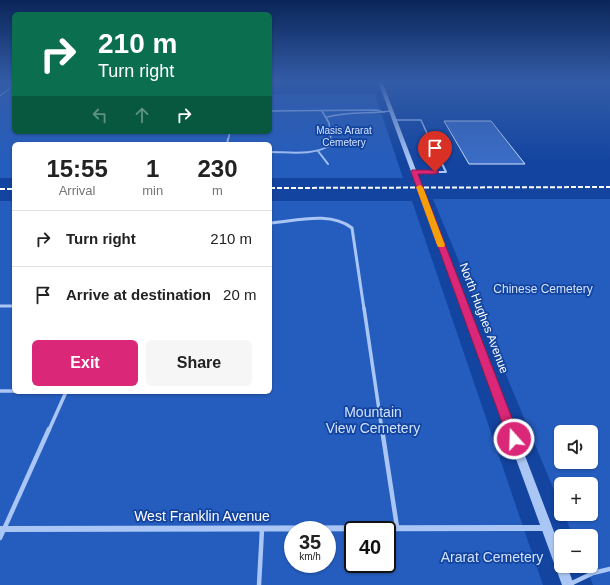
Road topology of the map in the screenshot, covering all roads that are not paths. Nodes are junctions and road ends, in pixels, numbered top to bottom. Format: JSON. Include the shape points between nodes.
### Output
{"nodes":[{"id":1,"x":272,"y":111,"type":"edge"},
{"id":2,"x":322,"y":111,"type":"junction"},
{"id":3,"x":388,"y":111,"type":"junction"},
{"id":4,"x":327,"y":117,"type":"junction"},
{"id":5,"x":395,"y":120,"type":"junction"},
{"id":6,"x":318,"y":151,"type":"junction"},
{"id":7,"x":272,"y":152,"type":"edge"},
{"id":8,"x":328,"y":164,"type":"dead end"},
{"id":9,"x":414,"y":172,"type":"junction"},
{"id":10,"x":272,"y":223,"type":"edge"},
{"id":11,"x":0,"y":306,"type":"edge"},
{"id":12,"x":12,"y":306,"type":"edge"},
{"id":13,"x":0,"y":391,"type":"edge"},
{"id":14,"x":12,"y":391,"type":"edge"},
{"id":15,"x":65,"y":394,"type":"edge"},
{"id":16,"x":262,"y":528,"type":"junction"},
{"id":17,"x":397,"y":528,"type":"junction"},
{"id":18,"x":547,"y":528,"type":"junction"},
{"id":19,"x":2,"y":529,"type":"edge"},
{"id":20,"x":0,"y":538,"type":"edge"},
{"id":21,"x":554,"y":547,"type":"edge"},
{"id":22,"x":610,"y":569,"type":"edge"},
{"id":23,"x":564,"y":573,"type":"edge"},
{"id":24,"x":259,"y":585,"type":"edge"},
{"id":25,"x":568,"y":585,"type":"edge"}],
"edges":[{"from":1,"to":2,"type":"lane"},
{"from":2,"to":3,"type":"lane"},
{"from":2,"to":4,"type":"lane"},
{"from":3,"to":4,"type":"lane","via":[[340,113]]},
{"from":3,"to":5,"type":"street","name":"North Hughes Avenue"},
{"from":4,"to":6,"type":"lane","via":[[331,145]]},
{"from":5,"to":9,"type":"street","name":"North Hughes Avenue"},
{"from":5,"to":9,"type":"lane","via":[[421,120],[446,172]]},
{"from":6,"to":7,"type":"lane"},
{"from":6,"to":8,"type":"lane"},
{"from":9,"to":18,"type":"street","name":"North Hughes Avenue"},
{"from":10,"to":17,"type":"lane","via":[[313,219],[336,220],[349,224],[352,228]]},
{"from":11,"to":12,"type":"lane"},
{"from":13,"to":14,"type":"lane"},
{"from":15,"to":19,"type":"lane"},
{"from":16,"to":17,"type":"street","name":"West Franklin Avenue"},
{"from":16,"to":19,"type":"street","name":"West Franklin Avenue"},
{"from":16,"to":24,"type":"lane"},
{"from":17,"to":18,"type":"street","name":"West Franklin Avenue"},
{"from":18,"to":21,"type":"street","name":"North Hughes Avenue"},
{"from":19,"to":20,"type":"lane"},
{"from":22,"to":25,"type":"lane","via":[[593,573]]},
{"from":23,"to":25,"type":"street","name":"North Hughes Avenue"}]}
